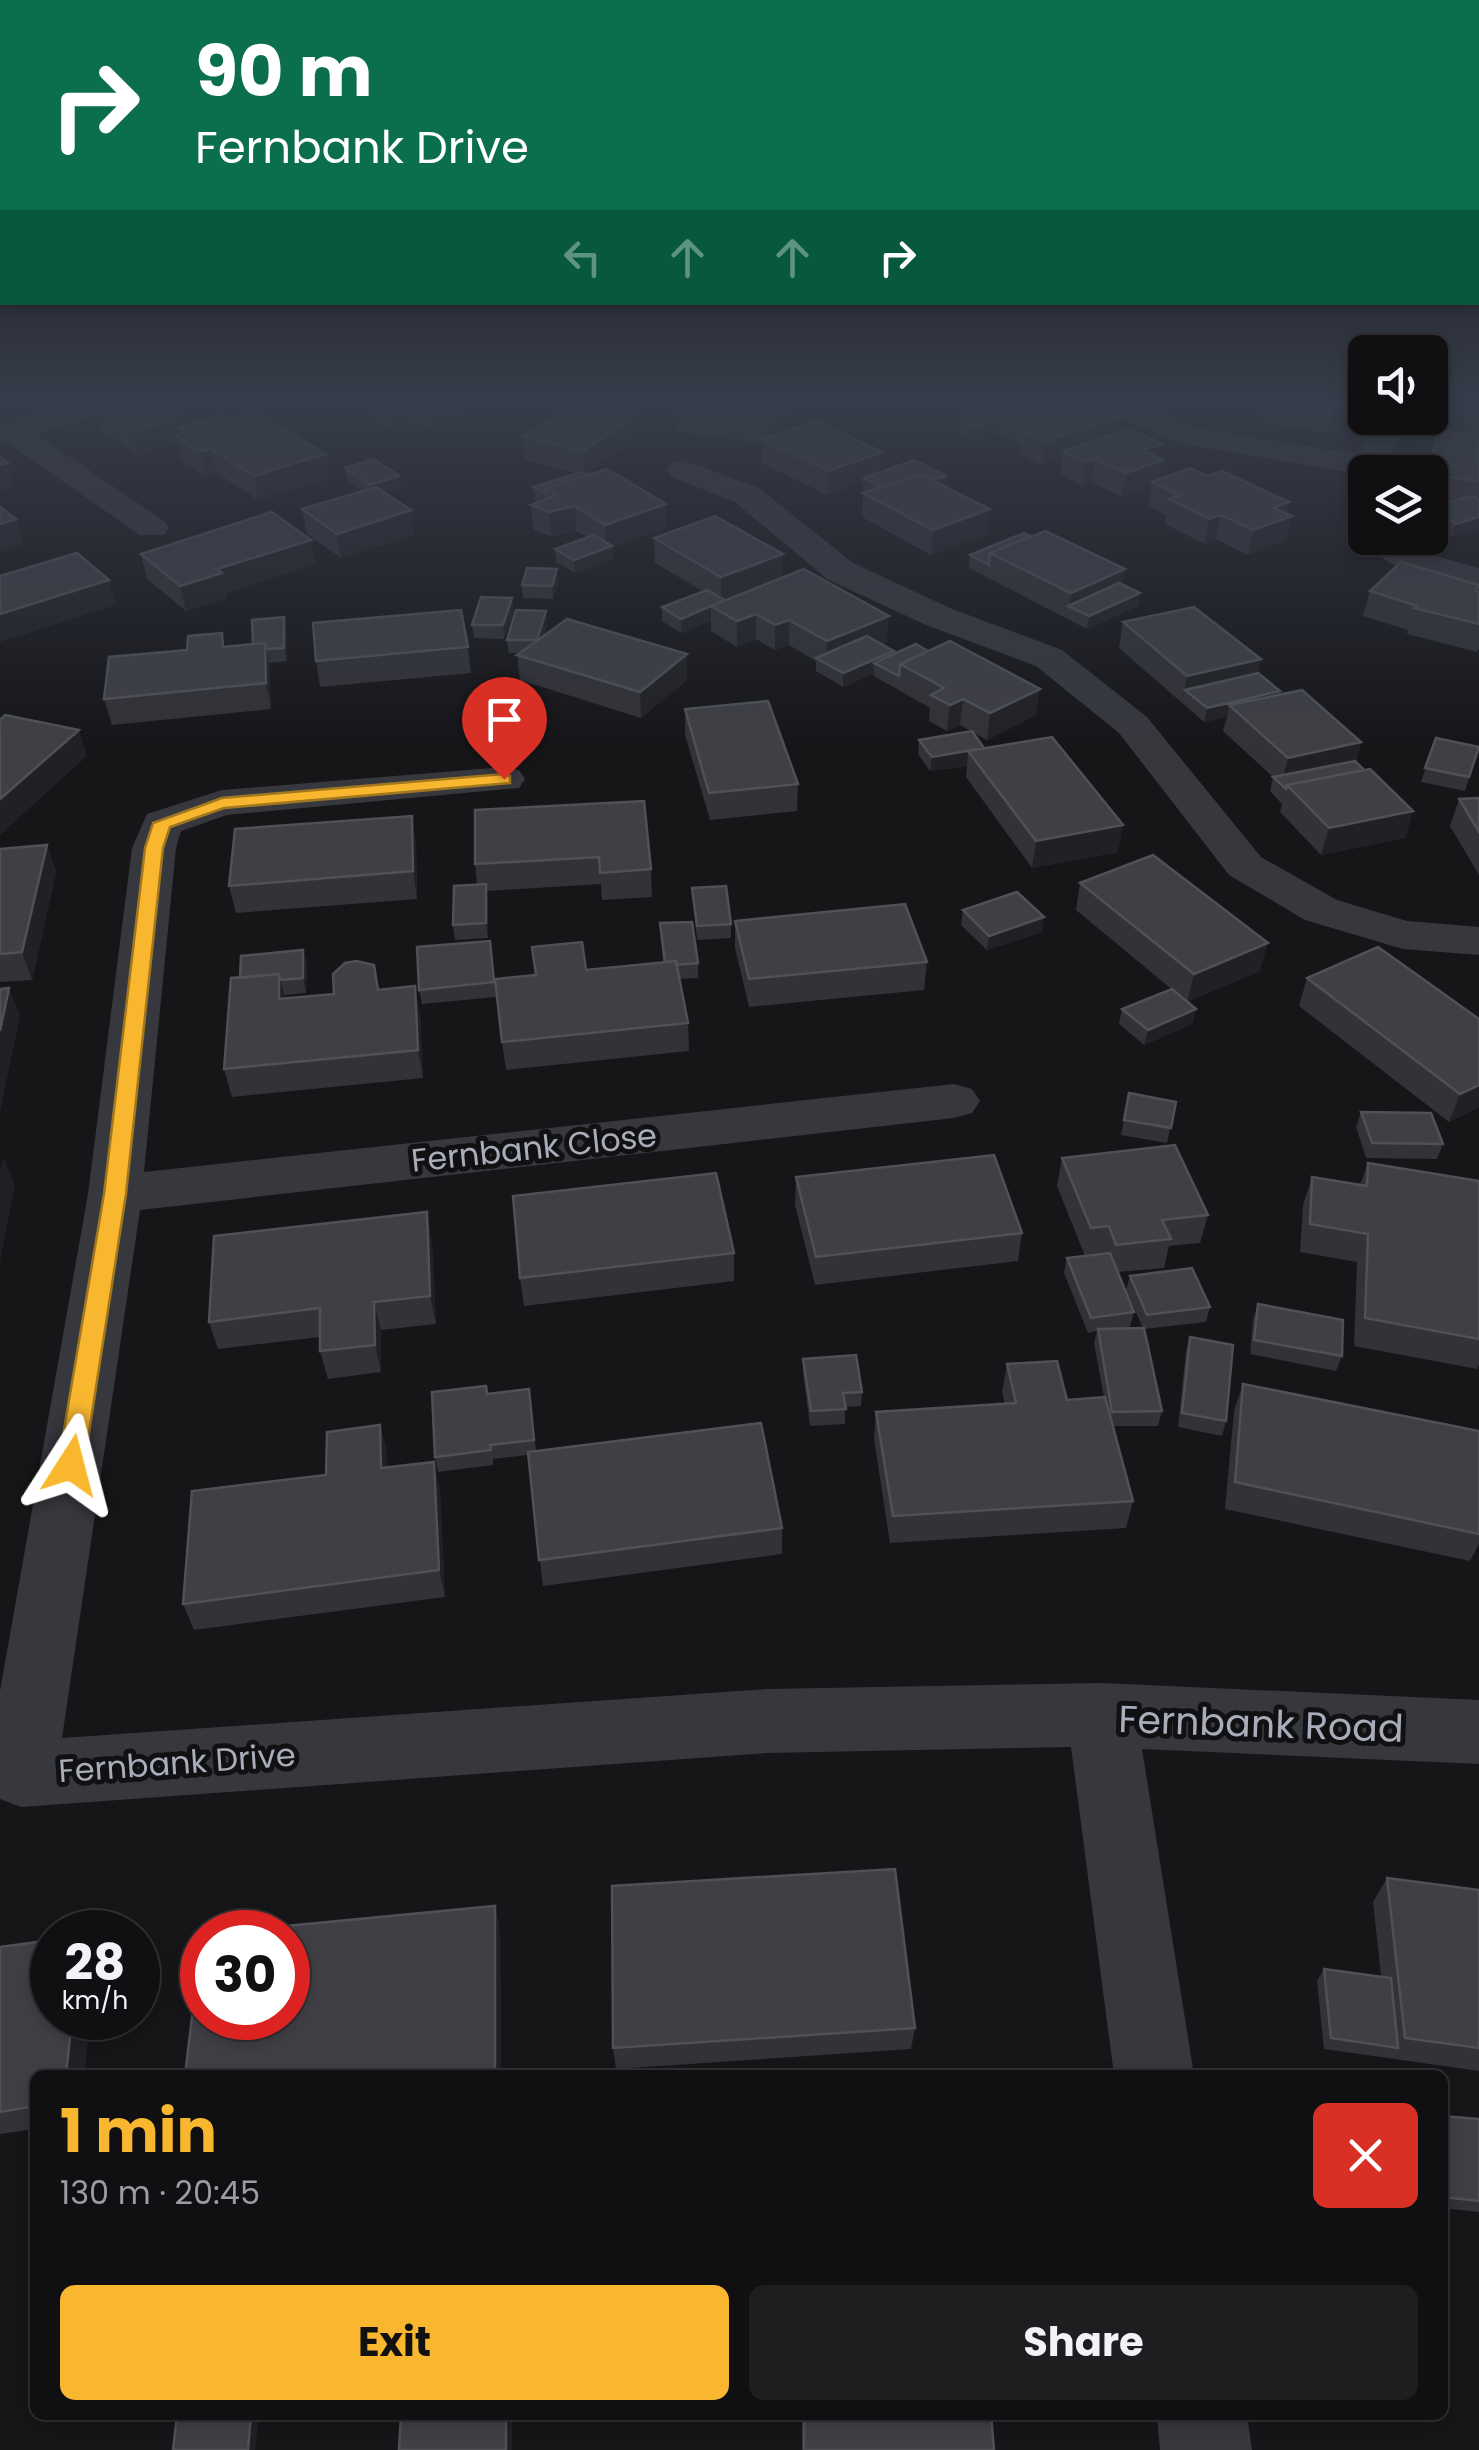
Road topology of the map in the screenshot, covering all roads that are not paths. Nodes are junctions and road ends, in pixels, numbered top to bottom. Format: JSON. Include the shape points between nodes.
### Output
{"nodes":[{"id":1,"x":134,"y":516,"type":"edge"},
{"id":2,"x":773,"y":516,"type":"edge"},
{"id":3,"x":152,"y":528,"type":"dead end"},
{"id":4,"x":1405,"y":555,"type":"edge"},
{"id":5,"x":1479,"y":579,"type":"edge"},
{"id":6,"x":504,"y":779,"type":"dead end"},
{"id":7,"x":1479,"y":940,"type":"edge"},
{"id":8,"x":954,"y":1101,"type":"dead end"},
{"id":9,"x":115,"y":1194,"type":"junction"},
{"id":10,"x":1102,"y":1715,"type":"junction"},
{"id":11,"x":1479,"y":1732,"type":"edge"},
{"id":12,"x":10,"y":1776,"type":"edge"},
{"id":13,"x":1153,"y":2070,"type":"edge"},
{"id":14,"x":1203,"y":2420,"type":"edge"},
{"id":15,"x":1206,"y":2450,"type":"edge"}],
"edges":[{"from":1,"to":3,"type":"street"},
{"from":2,"to":7,"type":"street","via":[[840,571],[1048,658],[1133,726],[1245,866],[1321,910],[1403,935]]},
{"from":4,"to":5,"type":"street"},
{"from":6,"to":9,"type":"street","name":"Fernbank Drive","via":[[222,803],[162,823]]},
{"from":8,"to":9,"type":"street","name":"Fernbank Close"},
{"from":9,"to":12,"type":"street","name":"Fernbank Drive"},
{"from":10,"to":11,"type":"street","name":"Fernbank Road"},
{"from":10,"to":12,"type":"street","name":"Fernbank Drive","via":[[767,1721]]},
{"from":10,"to":13,"type":"street","name":"Fernbank Road"},
{"from":14,"to":15,"type":"street"}]}
